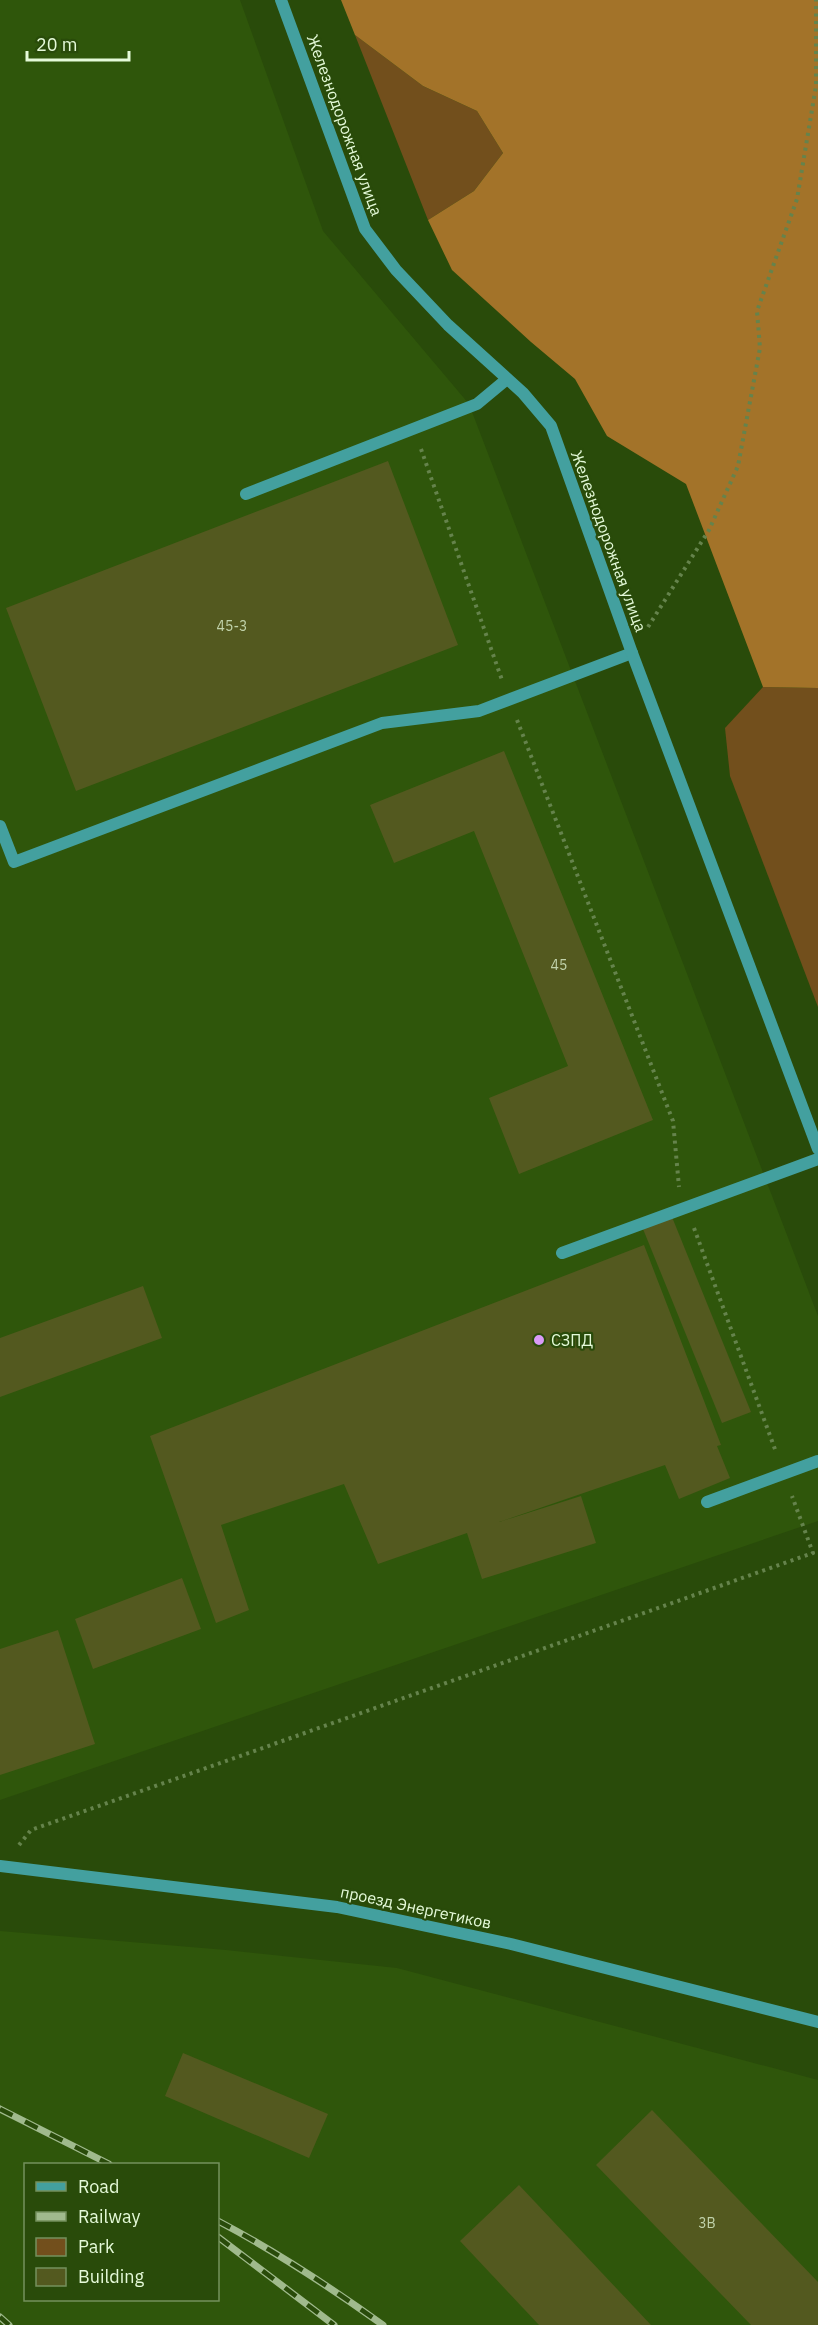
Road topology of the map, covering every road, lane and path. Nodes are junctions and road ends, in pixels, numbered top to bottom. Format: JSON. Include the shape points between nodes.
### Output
{"nodes":[{"id":1,"x":281,"y":0,"type":"edge"},
{"id":2,"x":816,"y":0,"type":"edge"},
{"id":3,"x":507,"y":379,"type":"junction"},
{"id":4,"x":414,"y":428,"type":"junction"},
{"id":5,"x":246,"y":494,"type":"dead end"},
{"id":6,"x":632,"y":653,"type":"junction"},
{"id":7,"x":509,"y":700,"type":"junction"},
{"id":8,"x":0,"y":826,"type":"edge"},
{"id":9,"x":818,"y":1149,"type":"edge"},
{"id":10,"x":818,"y":1159,"type":"edge"},
{"id":11,"x":686,"y":1208,"type":"junction"},
{"id":12,"x":562,"y":1253,"type":"dead end"},
{"id":13,"x":818,"y":1461,"type":"edge"},
{"id":14,"x":784,"y":1474,"type":"junction"},
{"id":15,"x":707,"y":1502,"type":"dead end"},
{"id":16,"x":816,"y":1552,"type":"edge"},
{"id":17,"x":1,"y":1866,"type":"edge"},
{"id":18,"x":818,"y":2022,"type":"edge"}],
"edges":[{"from":1,"to":3,"type":"street","name":"Железнодорожная улица","via":[[365,229],[403,278]]},
{"from":2,"to":6,"type":"path","via":[[813,108],[797,200],[757,311],[760,348],[738,466],[709,530]]},
{"from":3,"to":4,"type":"street","via":[[477,404]]},
{"from":3,"to":6,"type":"street","name":"Железнодорожная улица","via":[[551,426]]},
{"from":4,"to":5,"type":"street"},
{"from":4,"to":7,"type":"path"},
{"from":6,"to":7,"type":"street"},
{"from":6,"to":9,"type":"street","name":"Железнодорожная улица"},
{"from":7,"to":8,"type":"street","via":[[479,711],[382,723],[14,862]]},
{"from":7,"to":11,"type":"path","via":[[673,1121],[679,1190]]},
{"from":10,"to":11,"type":"street"},
{"from":11,"to":12,"type":"street"},
{"from":11,"to":14,"type":"path"},
{"from":13,"to":14,"type":"street"},
{"from":14,"to":15,"type":"street"},
{"from":14,"to":16,"type":"path"},
{"from":16,"to":17,"type":"path","via":[[32,1830]]},
{"from":17,"to":18,"type":"street","name":"проезд Энергетиков","via":[[337,1907],[511,1944]]}]}
